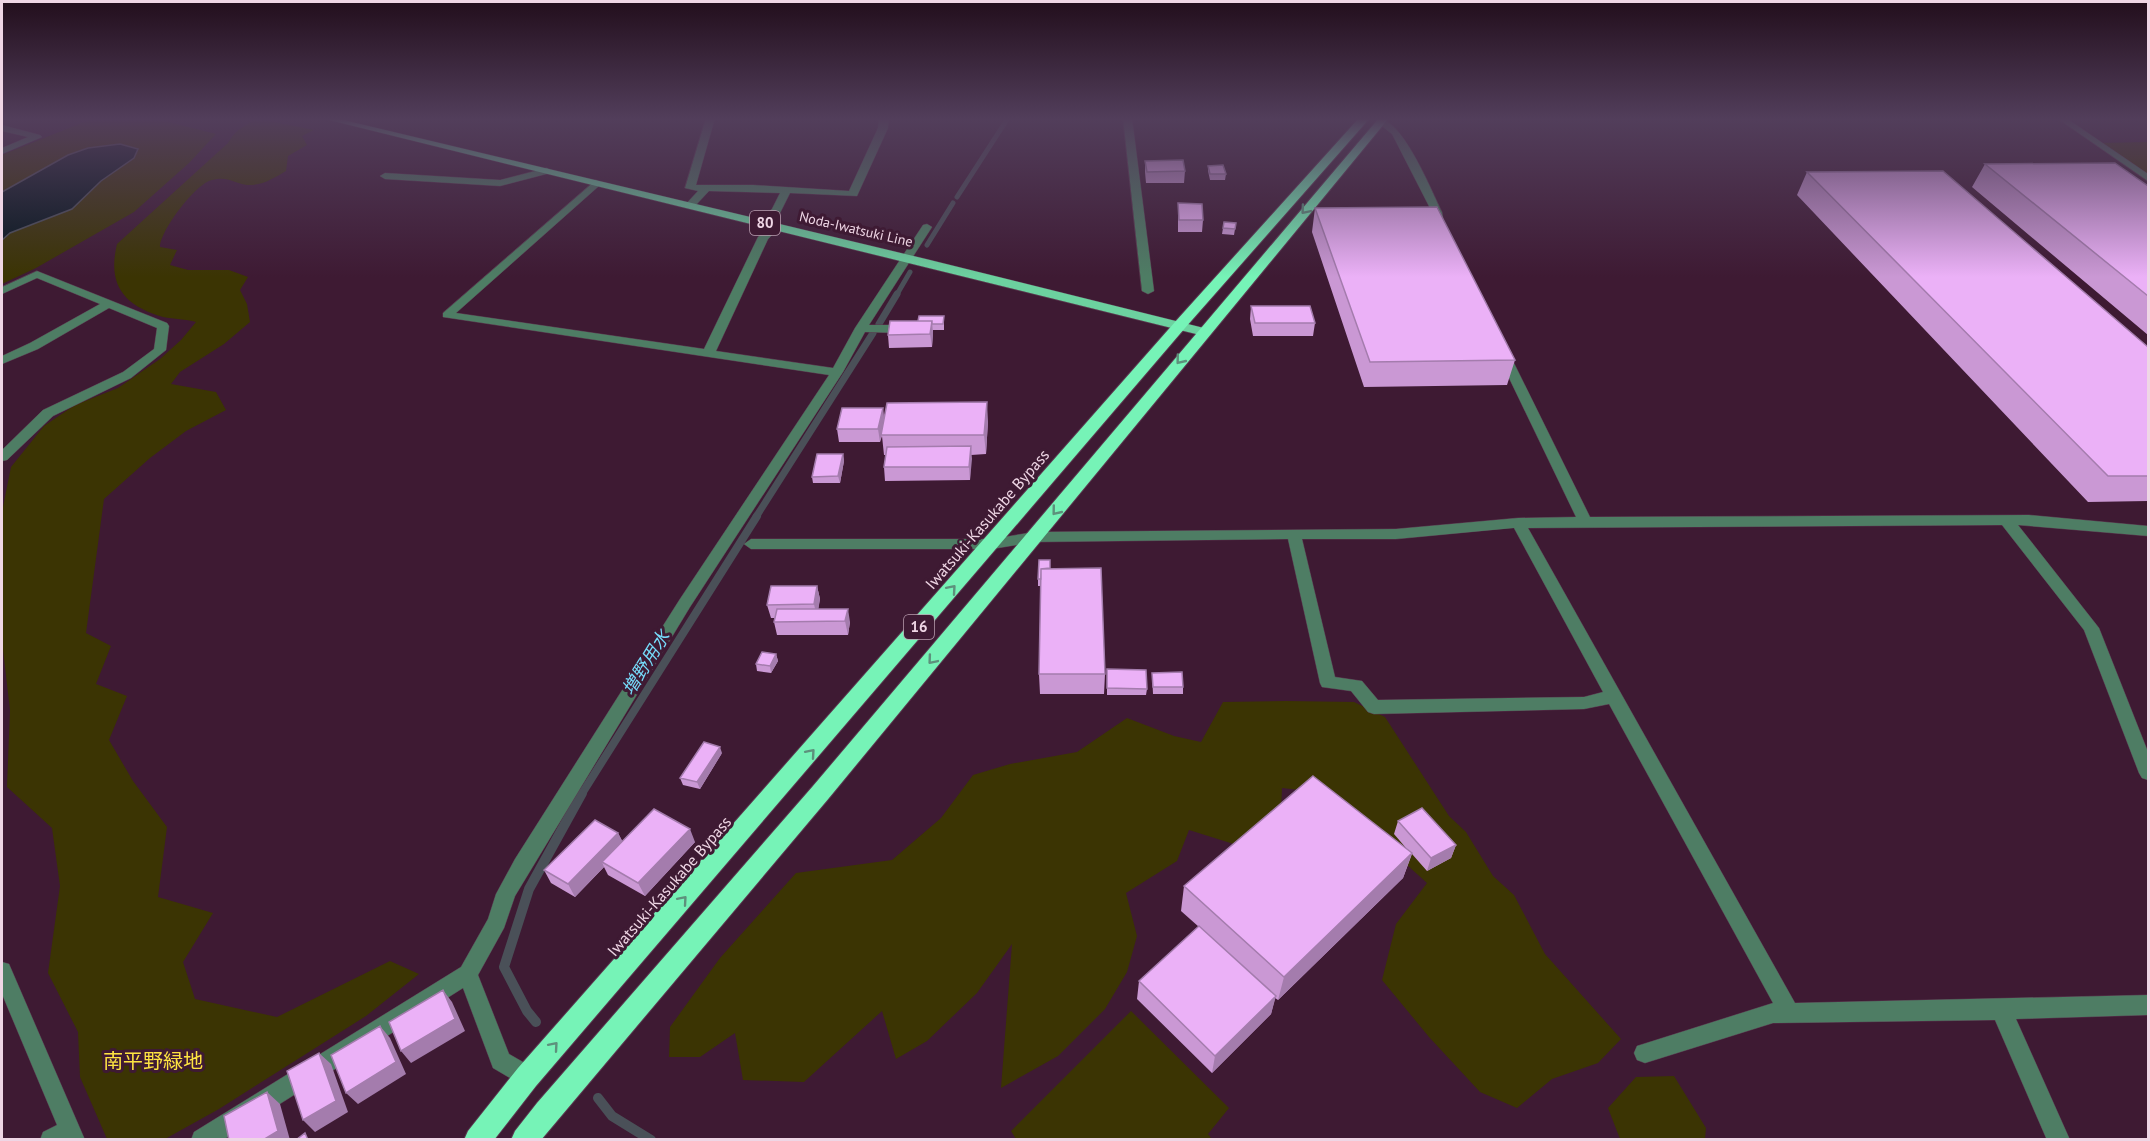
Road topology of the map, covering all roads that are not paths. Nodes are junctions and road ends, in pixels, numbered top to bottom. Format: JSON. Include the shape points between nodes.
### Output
{"nodes":[{"id":1,"x":547,"y":171,"type":"edge"},
{"id":2,"x":548,"y":171,"type":"edge"},
{"id":3,"x":695,"y":171,"type":"edge"},
{"id":4,"x":863,"y":171,"type":"edge"},
{"id":5,"x":1134,"y":171,"type":"edge"},
{"id":6,"x":1326,"y":171,"type":"edge"},
{"id":7,"x":1334,"y":171,"type":"edge"},
{"id":8,"x":1416,"y":171,"type":"edge"},
{"id":9,"x":385,"y":176,"type":"dead end"},
{"id":10,"x":596,"y":183,"type":"junction"},
{"id":11,"x":706,"y":188,"type":"junction"},
{"id":12,"x":786,"y":191,"type":"junction"},
{"id":13,"x":690,"y":205,"type":"junction"},
{"id":14,"x":761,"y":222,"type":"junction"},
{"id":15,"x":776,"y":226,"type":"junction"},
{"id":16,"x":927,"y":226,"type":"dead end"},
{"id":17,"x":1445,"y":235,"type":"edge"},
{"id":18,"x":908,"y":257,"type":"junction"},
{"id":19,"x":2,"y":291,"type":"edge"},
{"id":20,"x":1148,"y":291,"type":"dead end"},
{"id":21,"x":108,"y":304,"type":"junction"},
{"id":22,"x":1180,"y":325,"type":"junction"},
{"id":23,"x":861,"y":328,"type":"junction"},
{"id":24,"x":901,"y":329,"type":"edge"},
{"id":25,"x":1203,"y":332,"type":"junction"},
{"id":26,"x":1497,"y":342,"type":"edge"},
{"id":27,"x":709,"y":352,"type":"junction"},
{"id":28,"x":2,"y":360,"type":"edge"},
{"id":29,"x":837,"y":372,"type":"junction"},
{"id":30,"x":2,"y":457,"type":"edge"},
{"id":31,"x":2006,"y":520,"type":"junction"},
{"id":32,"x":1518,"y":523,"type":"junction"},
{"id":33,"x":1586,"y":523,"type":"junction"},
{"id":34,"x":2148,"y":531,"type":"edge"},
{"id":35,"x":1294,"y":534,"type":"junction"},
{"id":36,"x":1034,"y":537,"type":"junction"},
{"id":37,"x":751,"y":544,"type":"dead end"},
{"id":38,"x":992,"y":544,"type":"junction"},
{"id":39,"x":1615,"y":696,"type":"junction"},
{"id":40,"x":2148,"y":773,"type":"edge"},
{"id":41,"x":2,"y":971,"type":"edge"},
{"id":42,"x":468,"y":974,"type":"junction"},
{"id":43,"x":2148,"y":1005,"type":"edge"},
{"id":44,"x":2001,"y":1010,"type":"junction"},
{"id":45,"x":1790,"y":1014,"type":"junction"},
{"id":46,"x":1644,"y":1053,"type":"dead end"},
{"id":47,"x":527,"y":1077,"type":"junction"},
{"id":48,"x":65,"y":1136,"type":"edge"},
{"id":49,"x":203,"y":1139,"type":"edge"},
{"id":50,"x":477,"y":1140,"type":"edge"},
{"id":51,"x":524,"y":1140,"type":"edge"},
{"id":52,"x":2059,"y":1140,"type":"edge"}],
"edges":[{"from":1,"to":9,"type":"street","via":[[500,183]]},
{"from":2,"to":10,"type":"main road","name":"Noda-Iwatsuki Line","number":"80"},
{"from":3,"to":11,"type":"street","via":[[690,188]]},
{"from":4,"to":12,"type":"street","via":[[853,194]]},
{"from":5,"to":20,"type":"street"},
{"from":6,"to":22,"type":"highway","name":"Iwatsuki-Kasukabe Bypass","number":"16"},
{"from":7,"to":25,"type":"highway","number":"16","one_way":true},
{"from":8,"to":17,"type":"street"},
{"from":10,"to":13,"type":"main road","name":"Noda-Iwatsuki Line","number":"80"},
{"from":10,"to":27,"type":"street","via":[[447,315]]},
{"from":11,"to":12,"type":"street"},
{"from":11,"to":13,"type":"street"},
{"from":12,"to":14,"type":"street","via":[[776,211]]},
{"from":13,"to":14,"type":"main road","name":"Noda-Iwatsuki Line","number":"80"},
{"from":14,"to":15,"type":"main road","name":"Noda-Iwatsuki Line","number":"80"},
{"from":15,"to":18,"type":"main road","name":"Noda-Iwatsuki Line","number":"80"},
{"from":15,"to":27,"type":"street","via":[[764,237]]},
{"from":16,"to":18,"type":"street"},
{"from":18,"to":22,"type":"main road","name":"Noda-Iwatsuki Line","number":"80"},
{"from":18,"to":23,"type":"street"},
{"from":19,"to":21,"type":"street","via":[[37,274]]},
{"from":21,"to":28,"type":"street"},
{"from":21,"to":30,"type":"street","via":[[163,326],[160,350],[127,375],[48,413]]},
{"from":22,"to":25,"type":"main road","name":"Noda-Iwatsuki Line","number":"80"},
{"from":22,"to":38,"type":"highway","name":"Iwatsuki-Kasukabe Bypass","number":"16"},
{"from":23,"to":24,"type":"street"},
{"from":23,"to":29,"type":"street"},
{"from":25,"to":36,"type":"highway","number":"16","one_way":true},
{"from":26,"to":33,"type":"street"},
{"from":27,"to":29,"type":"street"},
{"from":29,"to":42,"type":"street","via":[[685,603],[522,865]]},
{"from":31,"to":33,"type":"street"},
{"from":31,"to":34,"type":"street"},
{"from":31,"to":40,"type":"street","via":[[2091,628]]},
{"from":32,"to":33,"type":"street"},
{"from":32,"to":35,"type":"street","via":[[1396,534]]},
{"from":32,"to":39,"type":"street"},
{"from":35,"to":36,"type":"street"},
{"from":35,"to":39,"type":"street","via":[[1328,683],[1356,685],[1374,707],[1584,703]]},
{"from":36,"to":38,"type":"street"},
{"from":36,"to":51,"type":"highway","number":"16","one_way":true},
{"from":37,"to":38,"type":"street"},
{"from":47,"to":38,"type":"highway","name":"Iwatsuki-Kasukabe Bypass","number":"16","one_way":true},
{"from":39,"to":45,"type":"street"},
{"from":41,"to":48,"type":"street"},
{"from":42,"to":47,"type":"street","via":[[501,1061]]},
{"from":42,"to":49,"type":"street"},
{"from":43,"to":44,"type":"street"},
{"from":44,"to":45,"type":"street"},
{"from":44,"to":52,"type":"street"},
{"from":45,"to":46,"type":"street","via":[[1773,1013]]},
{"from":47,"to":50,"type":"highway","name":"Iwatsuki-Kasukabe Bypass","number":"16"}]}
